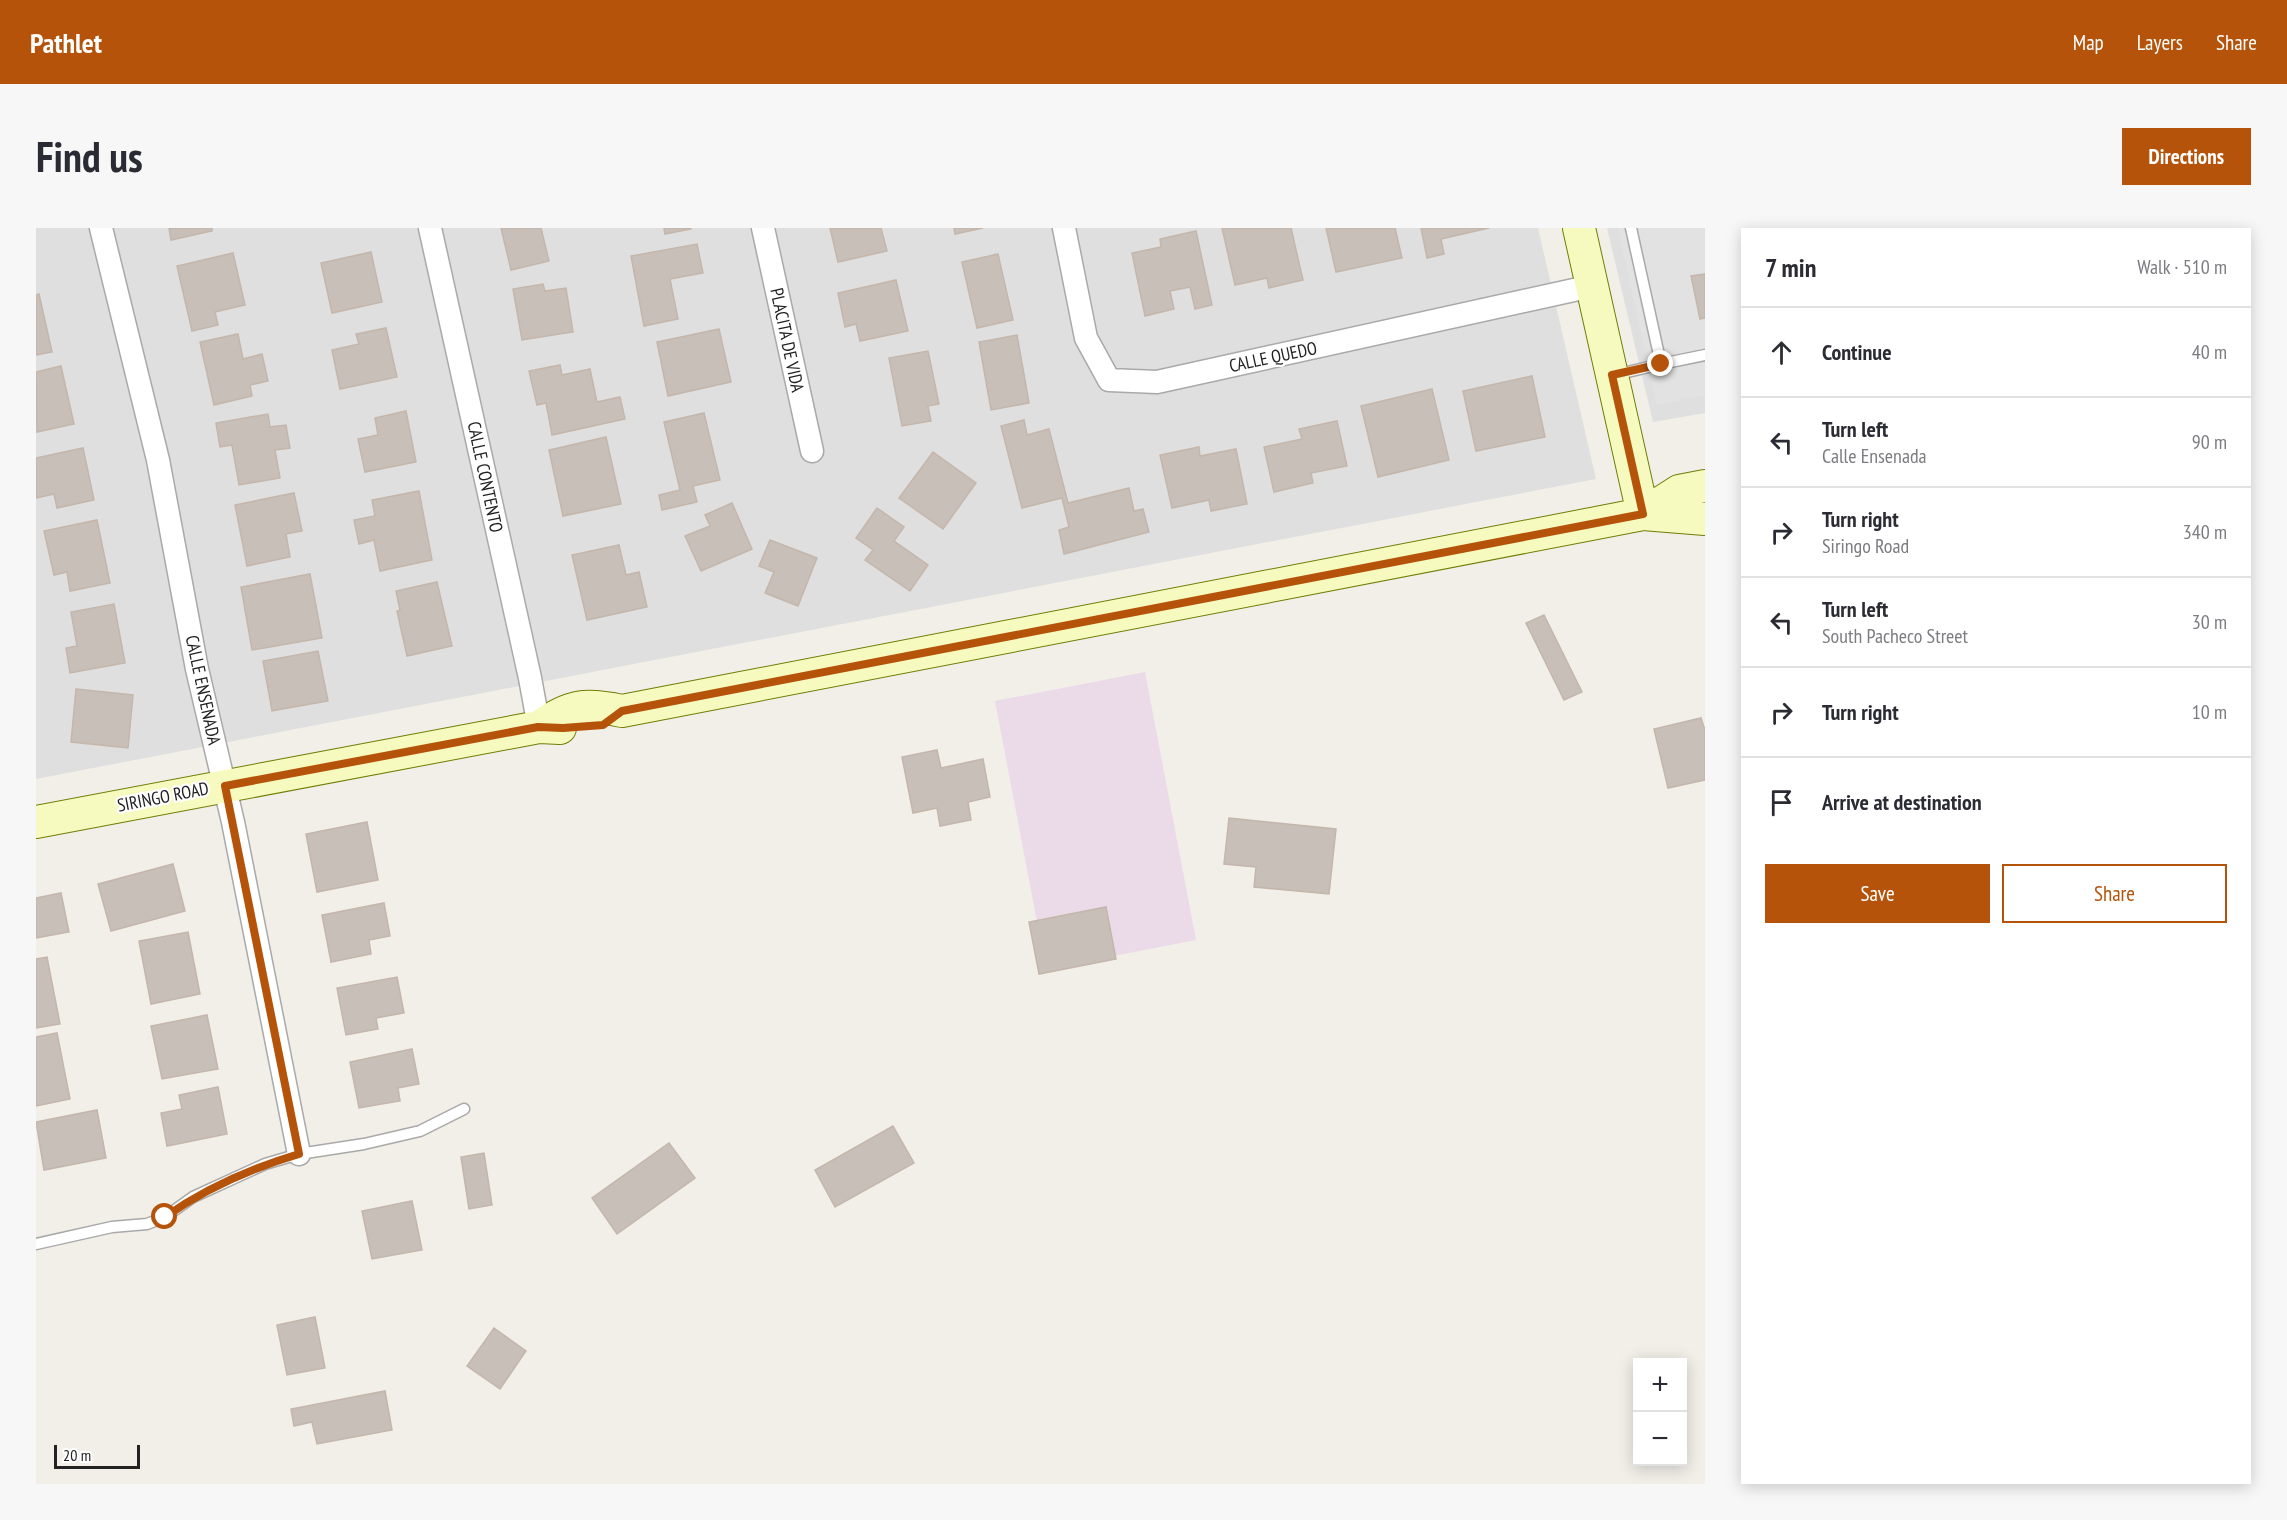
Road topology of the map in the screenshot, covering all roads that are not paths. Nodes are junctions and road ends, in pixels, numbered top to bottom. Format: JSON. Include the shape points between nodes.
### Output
{"nodes":[{"id":1,"x":101,"y":228,"type":"edge"},
{"id":2,"x":430,"y":228,"type":"edge"},
{"id":3,"x":763,"y":228,"type":"edge"},
{"id":4,"x":1064,"y":228,"type":"edge"},
{"id":5,"x":1579,"y":228,"type":"edge"},
{"id":6,"x":1631,"y":228,"type":"edge"},
{"id":7,"x":1592,"y":286,"type":"junction"},
{"id":8,"x":1705,"y":355,"type":"edge"},
{"id":9,"x":1661,"y":364,"type":"junction"},
{"id":10,"x":1612,"y":375,"type":"junction"},
{"id":11,"x":812,"y":451,"type":"dead end"},
{"id":12,"x":1705,"y":486,"type":"edge"},
{"id":13,"x":1643,"y":514,"type":"junction"},
{"id":14,"x":1705,"y":519,"type":"edge"},
{"id":15,"x":538,"y":727,"type":"junction"},
{"id":16,"x":225,"y":786,"type":"junction"},
{"id":17,"x":36,"y":822,"type":"edge"},
{"id":18,"x":464,"y":1109,"type":"dead end"},
{"id":19,"x":299,"y":1154,"type":"junction"},
{"id":20,"x":36,"y":1244,"type":"edge"}],
"edges":[{"from":1,"to":16,"type":"street","name":"CALLE ENSENADA","via":[[158,459],[197,669]]},
{"from":2,"to":15,"type":"street","name":"CALLE CONTENTO"},
{"from":3,"to":11,"type":"street","name":"PLACITA DE VIDA"},
{"from":4,"to":7,"type":"street","name":"CALLE QUEDO","via":[[1086,338],[1109,380],[1157,382]]},
{"from":5,"to":7,"type":"street"},
{"from":6,"to":9,"type":"lane"},
{"from":7,"to":10,"type":"street"},
{"from":8,"to":9,"type":"lane"},
{"from":9,"to":10,"type":"lane"},
{"from":10,"to":13,"type":"street"},
{"from":12,"to":13,"type":"street","name":"SIRINGO ROAD","via":[[1679,492]]},
{"from":13,"to":14,"type":"street","name":"SIRINGO ROAD"},
{"from":13,"to":15,"type":"street","name":"SIRINGO ROAD","via":[[622,711],[596,705],[561,712]]},
{"from":15,"to":16,"type":"street","name":"SIRINGO ROAD"},
{"from":16,"to":17,"type":"street","name":"SIRINGO ROAD"},
{"from":16,"to":19,"type":"street","name":"CALLE ENSENADA"},
{"from":18,"to":19,"type":"lane","via":[[420,1131]]},
{"from":19,"to":20,"type":"lane","via":[[265,1164],[204,1192],[147,1224],[112,1227]]}]}
